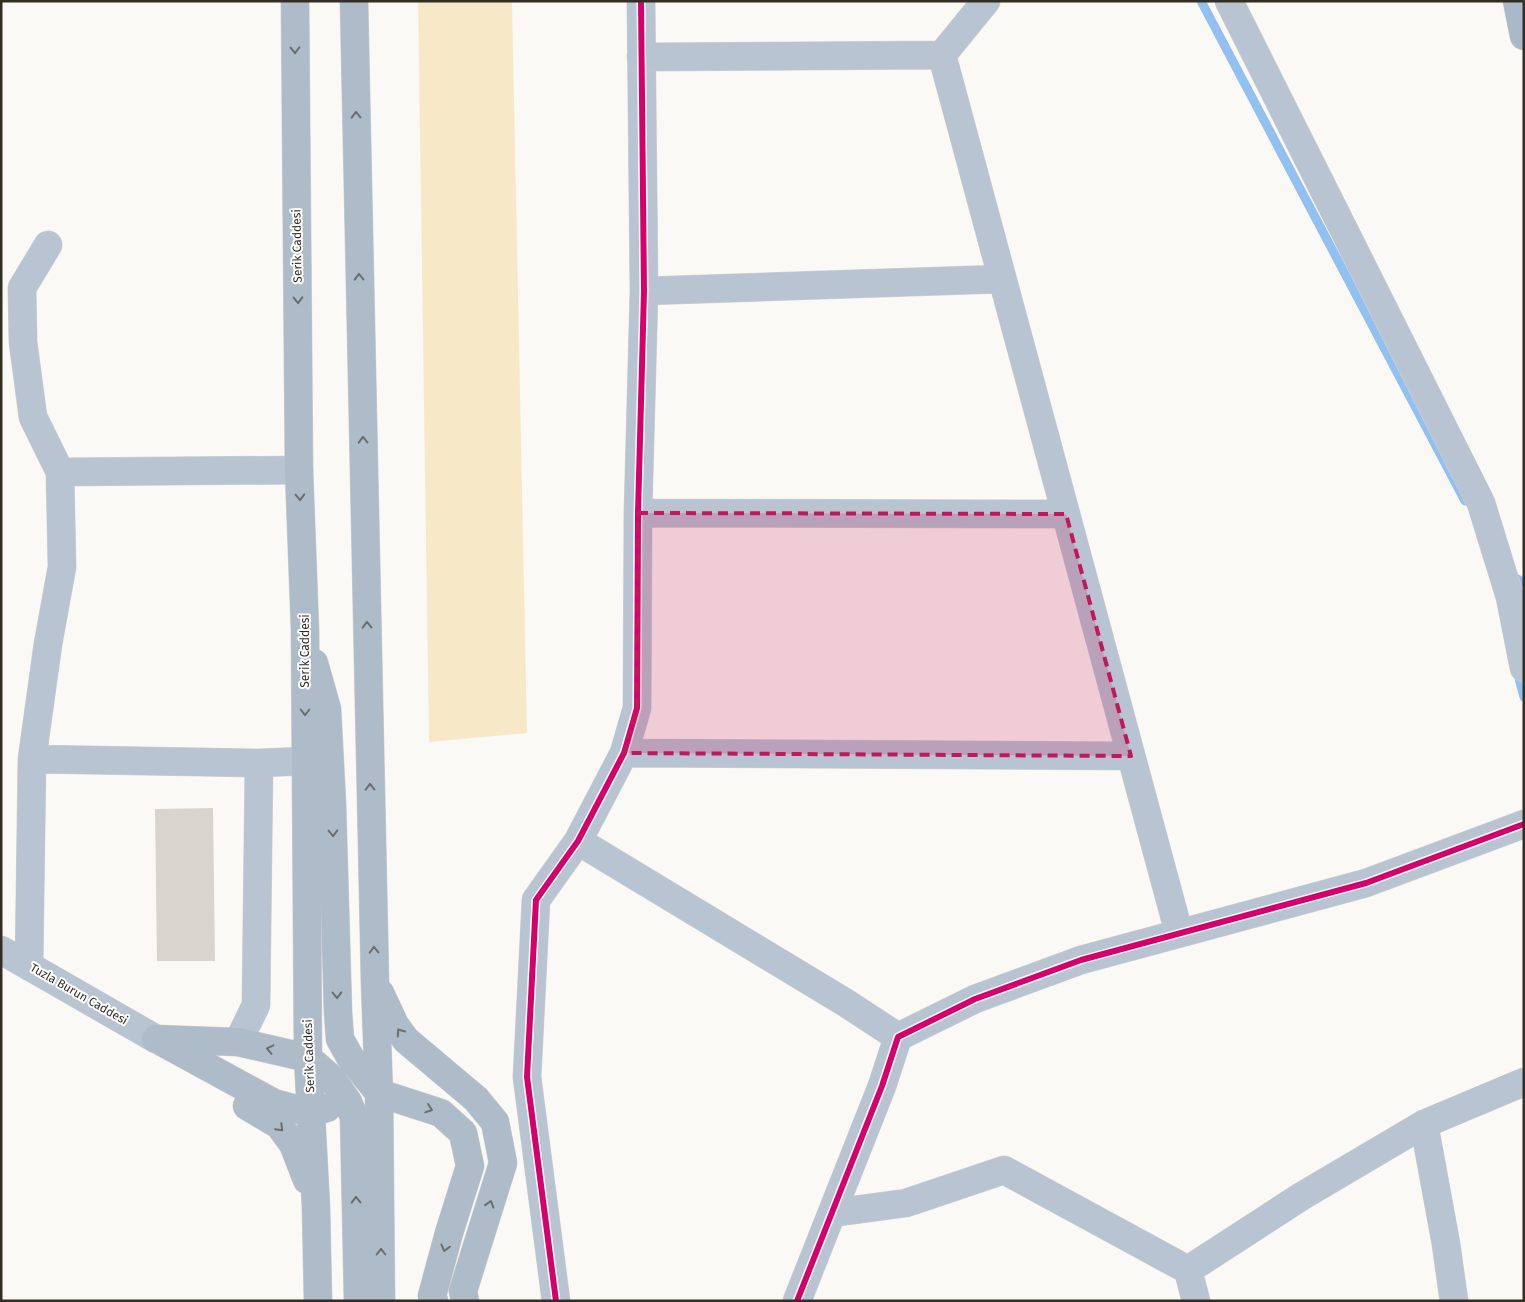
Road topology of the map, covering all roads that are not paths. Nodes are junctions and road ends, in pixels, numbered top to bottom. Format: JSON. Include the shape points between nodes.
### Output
{"nodes":[{"id":1,"x":295,"y":1,"type":"edge"},
{"id":2,"x":354,"y":1,"type":"edge"},
{"id":3,"x":641,"y":1,"type":"edge"},
{"id":4,"x":986,"y":1,"type":"edge"},
{"id":5,"x":1229,"y":1,"type":"edge"},
{"id":6,"x":1517,"y":1,"type":"edge"},
{"id":7,"x":1524,"y":36,"type":"edge"},
{"id":8,"x":942,"y":55,"type":"junction"},
{"id":9,"x":641,"y":57,"type":"junction"},
{"id":10,"x":48,"y":245,"type":"dead end"},
{"id":11,"x":1002,"y":279,"type":"junction"},
{"id":12,"x":644,"y":291,"type":"junction"},
{"id":13,"x":299,"y":470,"type":"junction"},
{"id":14,"x":60,"y":472,"type":"junction"},
{"id":15,"x":638,"y":513,"type":"junction"},
{"id":16,"x":1066,"y":514,"type":"junction"},
{"id":17,"x":305,"y":630,"type":"junction"},
{"id":18,"x":1524,"y":668,"type":"edge"},
{"id":19,"x":624,"y":753,"type":"junction"},
{"id":20,"x":1131,"y":756,"type":"junction"},
{"id":21,"x":32,"y":758,"type":"junction"},
{"id":22,"x":305,"y":761,"type":"junction"},
{"id":23,"x":259,"y":763,"type":"junction"},
{"id":24,"x":1524,"y":824,"type":"edge"},
{"id":25,"x":578,"y":841,"type":"junction"},
{"id":26,"x":1179,"y":933,"type":"junction"},
{"id":27,"x":1,"y":950,"type":"edge"},
{"id":28,"x":29,"y":966,"type":"junction"},
{"id":29,"x":374,"y":982,"type":"junction"},
{"id":30,"x":898,"y":1037,"type":"junction"},
{"id":31,"x":156,"y":1039,"type":"junction"},
{"id":32,"x":238,"y":1042,"type":"junction"},
{"id":33,"x":378,"y":1056,"type":"junction"},
{"id":34,"x":350,"y":1057,"type":"junction"},
{"id":35,"x":308,"y":1058,"type":"junction"},
{"id":36,"x":448,"y":1077,"type":"junction"},
{"id":37,"x":1524,"y":1082,"type":"edge"},
{"id":38,"x":379,"y":1093,"type":"junction"},
{"id":39,"x":348,"y":1102,"type":"junction"},
{"id":40,"x":312,"y":1113,"type":"junction"},
{"id":41,"x":1424,"y":1124,"type":"junction"},
{"id":42,"x":316,"y":1207,"type":"junction"},
{"id":43,"x":832,"y":1213,"type":"junction"},
{"id":44,"x":1188,"y":1270,"type":"junction"},
{"id":45,"x":318,"y":1301,"type":"edge"},
{"id":46,"x":358,"y":1301,"type":"edge"},
{"id":47,"x":381,"y":1301,"type":"edge"},
{"id":48,"x":434,"y":1301,"type":"edge"},
{"id":49,"x":465,"y":1301,"type":"edge"},
{"id":50,"x":556,"y":1301,"type":"edge"},
{"id":51,"x":797,"y":1301,"type":"edge"},
{"id":52,"x":1196,"y":1301,"type":"edge"},
{"id":53,"x":1454,"y":1301,"type":"edge"}],
"edges":[{"from":1,"to":13,"type":"highway","name":"Serik Caddesi","one_way":true},
{"from":29,"to":2,"type":"highway","one_way":true},
{"from":3,"to":9,"type":"street"},
{"from":4,"to":8,"type":"street"},
{"from":5,"to":18,"type":"street","via":[[1481,503],[1510,597]]},
{"from":6,"to":7,"type":"main road"},
{"from":8,"to":9,"type":"street"},
{"from":8,"to":11,"type":"street"},
{"from":9,"to":12,"type":"street"},
{"from":10,"to":14,"type":"street","via":[[22,288],[23,342],[33,418]]},
{"from":11,"to":12,"type":"street"},
{"from":11,"to":16,"type":"street"},
{"from":12,"to":15,"type":"street"},
{"from":13,"to":14,"type":"street"},
{"from":13,"to":17,"type":"highway","name":"Serik Caddesi","one_way":true},
{"from":14,"to":21,"type":"street","via":[[62,567]]},
{"from":15,"to":16,"type":"street"},
{"from":15,"to":19,"type":"street","via":[[637,708]]},
{"from":16,"to":20,"type":"street"},
{"from":17,"to":22,"type":"highway","name":"Serik Caddesi","one_way":true},
{"from":17,"to":34,"type":"highway","one_way":true,"via":[[327,709],[338,1012],[340,1039]]},
{"from":19,"to":20,"type":"street"},
{"from":19,"to":25,"type":"street"},
{"from":20,"to":26,"type":"street"},
{"from":21,"to":23,"type":"street"},
{"from":21,"to":28,"type":"street"},
{"from":22,"to":23,"type":"street"},
{"from":22,"to":35,"type":"highway","name":"Serik Caddesi"},
{"from":23,"to":32,"type":"street","via":[[256,1005]]},
{"from":24,"to":26,"type":"street","via":[[1366,883]]},
{"from":25,"to":30,"type":"street"},
{"from":25,"to":50,"type":"street","via":[[536,900],[527,1077]]},
{"from":26,"to":30,"type":"street","via":[[1081,960],[976,999]]},
{"from":27,"to":28,"type":"street","name":"Tuzla Burun Caddesi"},
{"from":28,"to":31,"type":"street","name":"Tuzla Burun Caddesi"},
{"from":29,"to":33,"type":"highway"},
{"from":36,"to":29,"type":"highway","one_way":true,"via":[[406,1040]]},
{"from":30,"to":43,"type":"street"},
{"from":31,"to":32,"type":"highway"},
{"from":31,"to":40,"type":"highway","via":[[274,1103]]},
{"from":31,"to":42,"type":"highway","one_way":true,"via":[[181,1067],[279,1124],[293,1144]]},
{"from":35,"to":32,"type":"highway","one_way":true},
{"from":33,"to":34,"type":"highway"},
{"from":33,"to":36,"type":"highway","via":[[407,1057]]},
{"from":33,"to":38,"type":"highway"},
{"from":34,"to":35,"type":"highway"},
{"from":34,"to":38,"type":"highway"},
{"from":35,"to":39,"type":"highway","via":[[332,1079]]},
{"from":35,"to":40,"type":"highway","name":"Serik Caddesi"},
{"from":49,"to":36,"type":"highway","one_way":true,"via":[[463,1291],[503,1163],[495,1122],[476,1099]]},
{"from":37,"to":41,"type":"street"},
{"from":38,"to":39,"type":"highway"},
{"from":47,"to":38,"type":"highway","one_way":true},
{"from":38,"to":48,"type":"highway","one_way":true,"via":[[441,1113],[463,1133],[470,1166],[432,1296]]},
{"from":39,"to":40,"type":"highway"},
{"from":46,"to":39,"type":"highway","one_way":true,"via":[[354,1117]]},
{"from":40,"to":42,"type":"highway","name":"Serik Caddesi"},
{"from":41,"to":44,"type":"street","via":[[1302,1196]]},
{"from":41,"to":53,"type":"street"},
{"from":42,"to":45,"type":"highway","name":"Serik Caddesi"},
{"from":43,"to":44,"type":"street","via":[[906,1203],[1004,1170]]},
{"from":43,"to":51,"type":"street"},
{"from":44,"to":52,"type":"street"}]}
